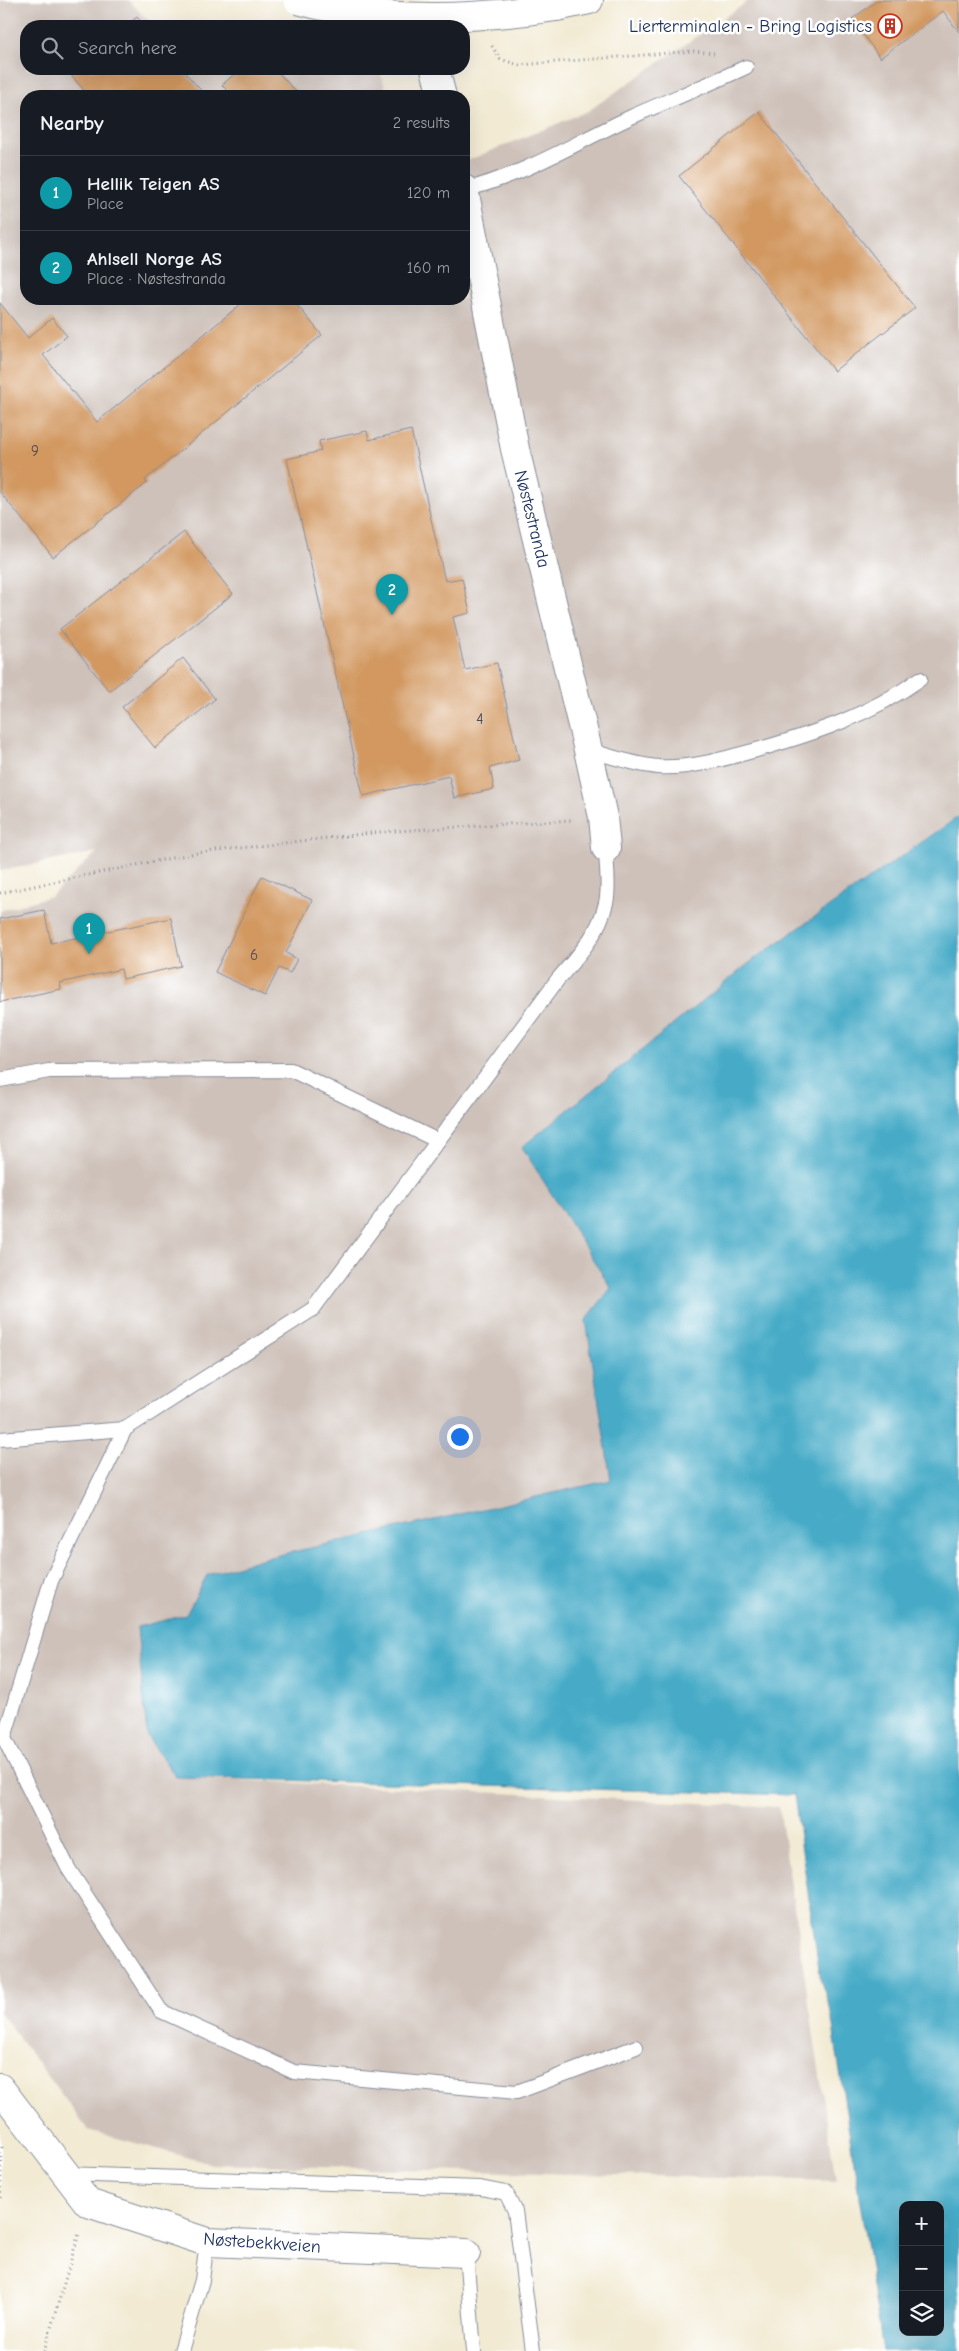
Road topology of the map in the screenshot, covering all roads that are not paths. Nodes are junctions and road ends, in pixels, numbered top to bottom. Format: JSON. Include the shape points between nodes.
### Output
{"nodes":[{"id":1,"x":298,"y":0,"type":"edge"},
{"id":2,"x":418,"y":0,"type":"edge"},
{"id":3,"x":589,"y":0,"type":"edge"},
{"id":4,"x":423,"y":20,"type":"edge"},
{"id":5,"x":746,"y":67,"type":"road end"},
{"id":6,"x":437,"y":75,"type":"edge"},
{"id":7,"x":440,"y":90,"type":"edge"},
{"id":8,"x":470,"y":188,"type":"edge"},
{"id":9,"x":470,"y":220,"type":"edge"},
{"id":10,"x":920,"y":678,"type":"dead end"},
{"id":11,"x":588,"y":750,"type":"junction"},
{"id":12,"x":606,"y":848,"type":"joint"},
{"id":13,"x":0,"y":1080,"type":"edge"},
{"id":14,"x":438,"y":1141,"type":"junction"},
{"id":15,"x":125,"y":1429,"type":"junction"},
{"id":16,"x":0,"y":1439,"type":"edge"},
{"id":17,"x":636,"y":2047,"type":"dead end"},
{"id":18,"x":0,"y":2088,"type":"edge"},
{"id":19,"x":64,"y":2174,"type":"junction"},
{"id":20,"x":207,"y":2242,"type":"junction"},
{"id":21,"x":466,"y":2253,"type":"joint"},
{"id":22,"x":181,"y":2351,"type":"edge"},
{"id":23,"x":474,"y":2351,"type":"edge"},
{"id":24,"x":533,"y":2351,"type":"edge"}],
"edges":[{"from":1,"to":3,"type":"street","bridge":true,"via":[[383,15],[437,18],[520,12]]},
{"from":2,"to":4,"type":"street"},
{"from":5,"to":8,"type":"lane","via":[[631,117],[545,161]]},
{"from":6,"to":7,"type":"street"},
{"from":9,"to":11,"type":"street","name":"Nøstestranda","via":[[515,449]]},
{"from":10,"to":11,"type":"lane","via":[[891,699],[855,717],[816,733],[725,759],[673,767],[657,766]]},
{"from":11,"to":12,"type":"street","name":"Nøstestranda"},
{"from":12,"to":14,"type":"lane","via":[[606,902],[597,928]]},
{"from":13,"to":14,"type":"lane","via":[[49,1070],[291,1070]]},
{"from":14,"to":15,"type":"lane","via":[[313,1309]]},
{"from":15,"to":16,"type":"lane"},
{"from":15,"to":17,"type":"lane","via":[[51,1580],[4,1738],[68,1868],[161,2011],[294,2072],[517,2092]]},
{"from":18,"to":19,"type":"street"},
{"from":19,"to":20,"type":"street","name":"Nøstebekkveien","via":[[88,2203]]},
{"from":19,"to":24,"type":"lane","via":[[480,2188],[506,2194],[516,2211]]},
{"from":20,"to":21,"type":"street","name":"Nøstebekkveien"},
{"from":20,"to":22,"type":"lane","via":[[202,2280]]},
{"from":21,"to":23,"type":"lane"}]}
